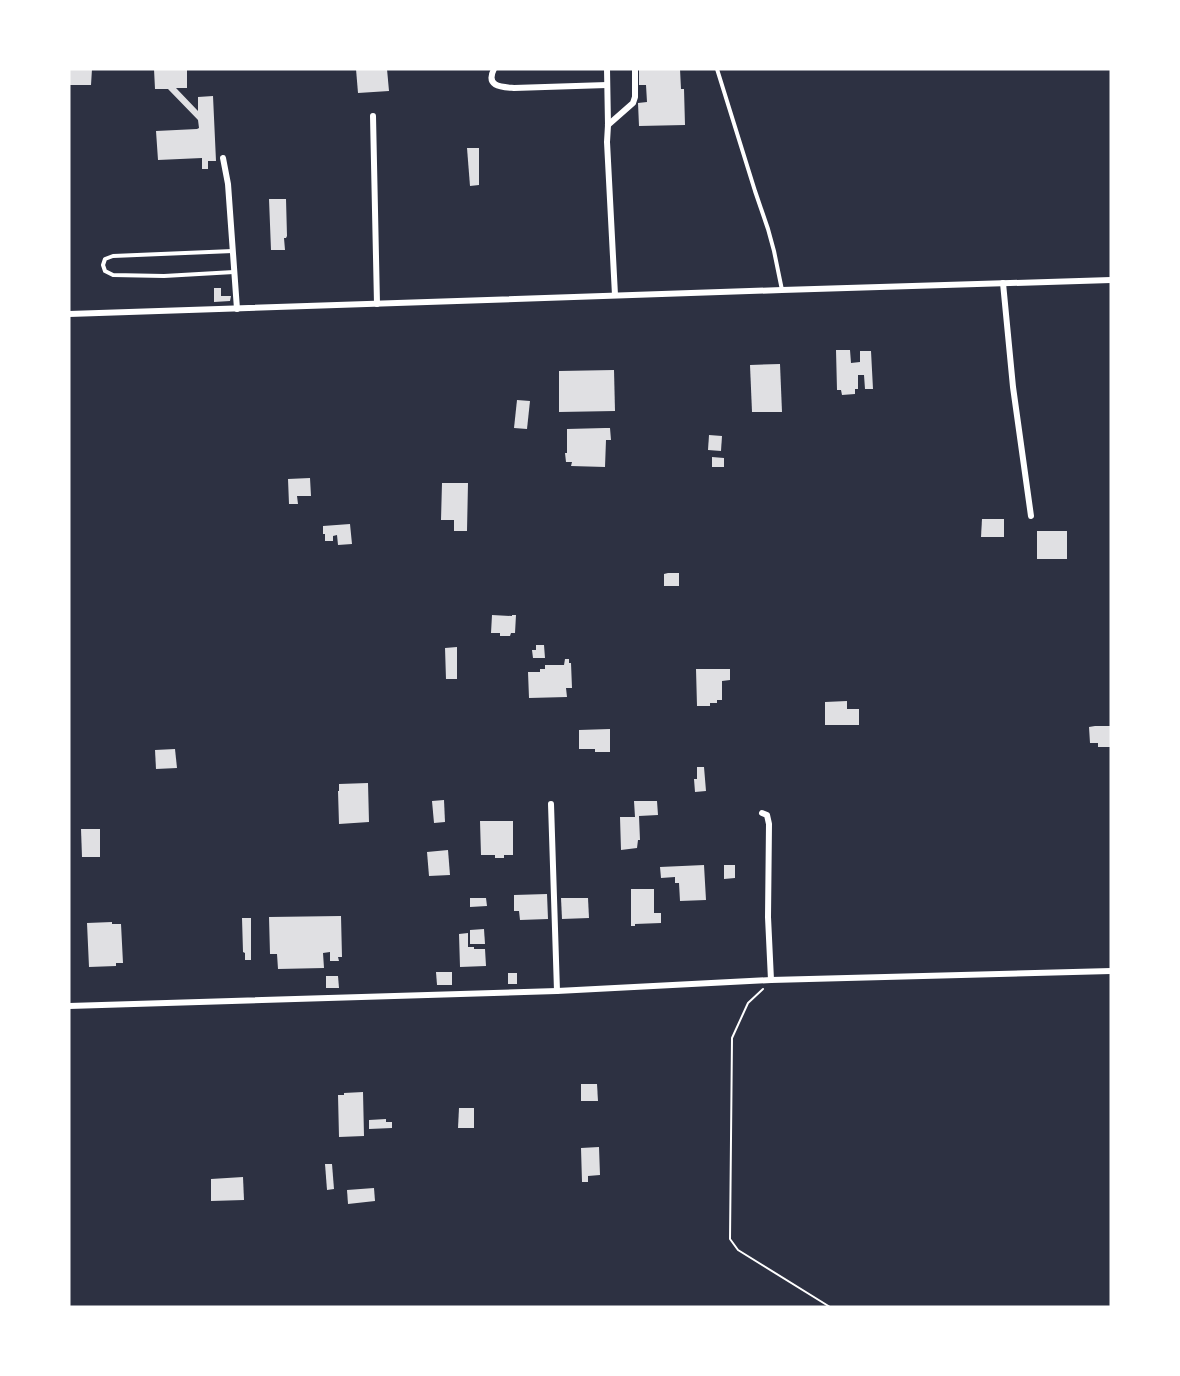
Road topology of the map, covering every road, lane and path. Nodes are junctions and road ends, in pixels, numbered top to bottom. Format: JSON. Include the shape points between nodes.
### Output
{"nodes":[{"id":1,"x":494,"y":69,"type":"edge"},
{"id":2,"x":607,"y":69,"type":"edge"},
{"id":3,"x":635,"y":69,"type":"edge"},
{"id":4,"x":717,"y":69,"type":"edge"},
{"id":5,"x":607,"y":85,"type":"junction"},
{"id":6,"x":373,"y":116,"type":"dead end"},
{"id":7,"x":608,"y":125,"type":"junction"},
{"id":8,"x":223,"y":158,"type":"dead end"},
{"id":9,"x":233,"y":251,"type":"junction"},
{"id":10,"x":234,"y":272,"type":"junction"},
{"id":11,"x":1111,"y":280,"type":"edge"},
{"id":12,"x":1003,"y":283,"type":"junction"},
{"id":13,"x":782,"y":290,"type":"junction"},
{"id":14,"x":615,"y":295,"type":"junction"},
{"id":15,"x":377,"y":304,"type":"junction"},
{"id":16,"x":237,"y":309,"type":"junction"},
{"id":17,"x":69,"y":314,"type":"edge"},
{"id":18,"x":1031,"y":516,"type":"dead end"},
{"id":19,"x":551,"y":804,"type":"dead end"},
{"id":20,"x":762,"y":813,"type":"dead end"},
{"id":21,"x":1111,"y":970,"type":"edge"},
{"id":22,"x":771,"y":980,"type":"junction"},
{"id":23,"x":557,"y":991,"type":"junction"},
{"id":24,"x":69,"y":1006,"type":"edge"},
{"id":25,"x":830,"y":1307,"type":"edge"}],
"edges":[{"from":1,"to":5,"type":"street","via":[[492,81],[503,87]]},
{"from":2,"to":5,"type":"street"},
{"from":3,"to":7,"type":"street","via":[[633,103]]},
{"from":4,"to":13,"type":"lane","via":[[768,229]]},
{"from":5,"to":7,"type":"street"},
{"from":6,"to":15,"type":"street"},
{"from":7,"to":14,"type":"street"},
{"from":8,"to":9,"type":"street"},
{"from":9,"to":10,"type":"street"},
{"from":9,"to":10,"type":"lane","via":[[113,256],[105,259],[103,265],[113,275]]},
{"from":10,"to":16,"type":"street"},
{"from":11,"to":12,"type":"street"},
{"from":12,"to":13,"type":"street"},
{"from":12,"to":18,"type":"street"},
{"from":13,"to":14,"type":"street"},
{"from":14,"to":15,"type":"street"},
{"from":15,"to":16,"type":"street"},
{"from":16,"to":17,"type":"street"},
{"from":19,"to":23,"type":"street"},
{"from":20,"to":22,"type":"street","via":[[767,815],[769,824]]},
{"from":21,"to":22,"type":"street"},
{"from":22,"to":23,"type":"street"},
{"from":22,"to":25,"type":"path","via":[[748,1003],[732,1038],[730,1239],[738,1250]]},
{"from":23,"to":24,"type":"street"}]}
